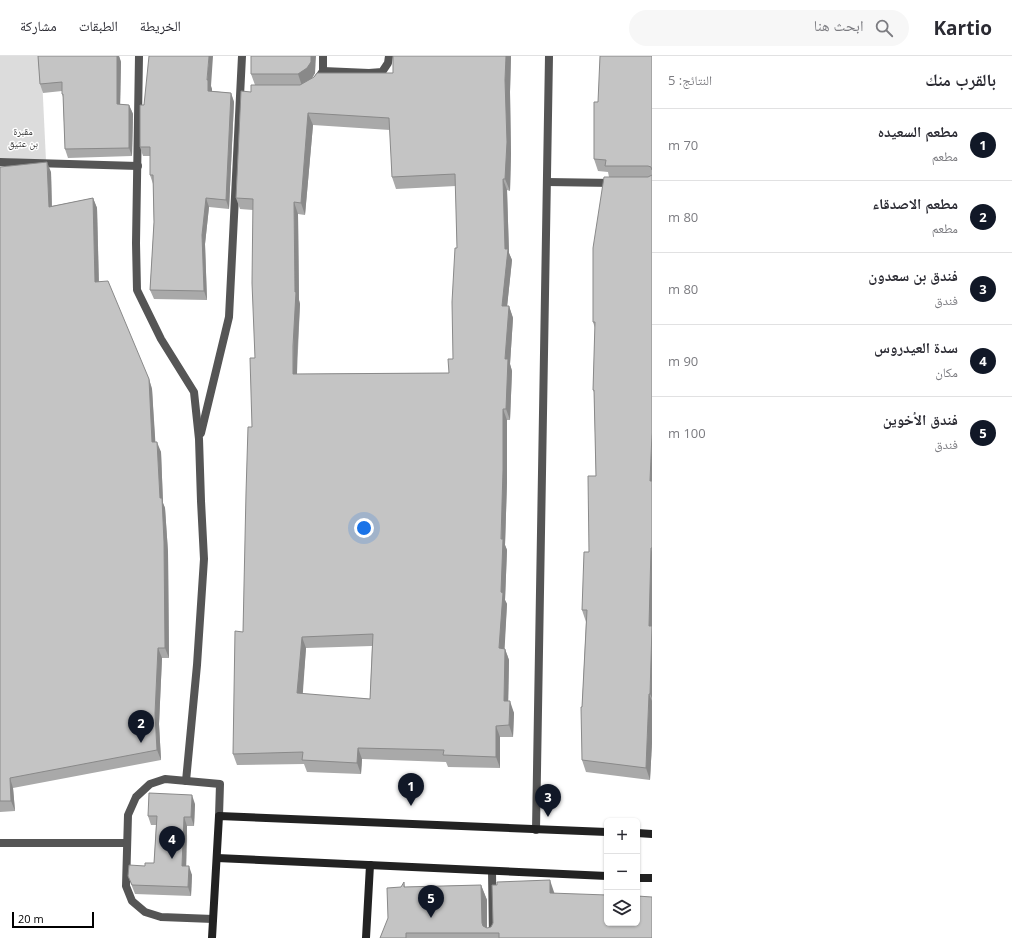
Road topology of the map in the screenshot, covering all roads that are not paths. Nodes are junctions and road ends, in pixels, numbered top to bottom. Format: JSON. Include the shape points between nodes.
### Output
{"nodes":[{"id":1,"x":139,"y":56,"type":"edge"},
{"id":2,"x":242,"y":56,"type":"edge"},
{"id":3,"x":323,"y":56,"type":"edge"},
{"id":4,"x":389,"y":56,"type":"edge"},
{"id":5,"x":550,"y":56,"type":"edge"},
{"id":6,"x":323,"y":71,"type":"junction"},
{"id":7,"x":309,"y":87,"type":"edge"},
{"id":8,"x":0,"y":162,"type":"edge"},
{"id":9,"x":138,"y":166,"type":"junction"},
{"id":10,"x":547,"y":182,"type":"junction"},
{"id":11,"x":622,"y":184,"type":"edge"},
{"id":12,"x":199,"y":439,"type":"junction"},
{"id":13,"x":186,"y":781,"type":"junction"},
{"id":14,"x":219,"y":816,"type":"junction"},
{"id":15,"x":536,"y":830,"type":"junction"},
{"id":16,"x":604,"y":832,"type":"edge"},
{"id":17,"x":640,"y":833,"type":"edge"},
{"id":18,"x":652,"y":834,"type":"edge"},
{"id":19,"x":0,"y":843,"type":"edge"},
{"id":20,"x":127,"y":843,"type":"junction"},
{"id":21,"x":217,"y":858,"type":"junction"},
{"id":22,"x":370,"y":865,"type":"junction"},
{"id":23,"x":492,"y":871,"type":"junction"},
{"id":24,"x":604,"y":876,"type":"edge"},
{"id":25,"x":640,"y":878,"type":"edge"},
{"id":26,"x":652,"y":878,"type":"edge"},
{"id":27,"x":213,"y":919,"type":"junction"},
{"id":28,"x":212,"y":938,"type":"edge"},
{"id":29,"x":366,"y":938,"type":"edge"},
{"id":30,"x":493,"y":938,"type":"edge"}],
"edges":[{"from":1,"to":9,"type":"street"},
{"from":2,"to":12,"type":"street","via":[[244,91],[229,317]]},
{"from":3,"to":6,"type":"street"},
{"from":4,"to":6,"type":"street","via":[[382,72]]},
{"from":5,"to":10,"type":"street"},
{"from":6,"to":7,"type":"street","via":[[315,84]]},
{"from":8,"to":9,"type":"street"},
{"from":9,"to":12,"type":"street","via":[[137,290],[161,339],[194,392]]},
{"from":10,"to":11,"type":"street"},
{"from":10,"to":15,"type":"street"},
{"from":12,"to":13,"type":"street","via":[[204,559]]},
{"from":13,"to":14,"type":"street","via":[[220,784]]},
{"from":13,"to":20,"type":"street","via":[[165,779],[150,784],[136,797],[128,815]]},
{"from":14,"to":15,"type":"main road"},
{"from":14,"to":21,"type":"main road"},
{"from":15,"to":16,"type":"main road"},
{"from":17,"to":18,"type":"main road"},
{"from":19,"to":20,"type":"street"},
{"from":20,"to":27,"type":"street","via":[[126,886],[132,901],[145,912],[162,917]]},
{"from":21,"to":22,"type":"main road"},
{"from":21,"to":27,"type":"main road"},
{"from":22,"to":23,"type":"main road"},
{"from":22,"to":29,"type":"main road"},
{"from":23,"to":24,"type":"main road"},
{"from":23,"to":30,"type":"street"},
{"from":25,"to":26,"type":"main road"},
{"from":27,"to":28,"type":"main road"}]}
